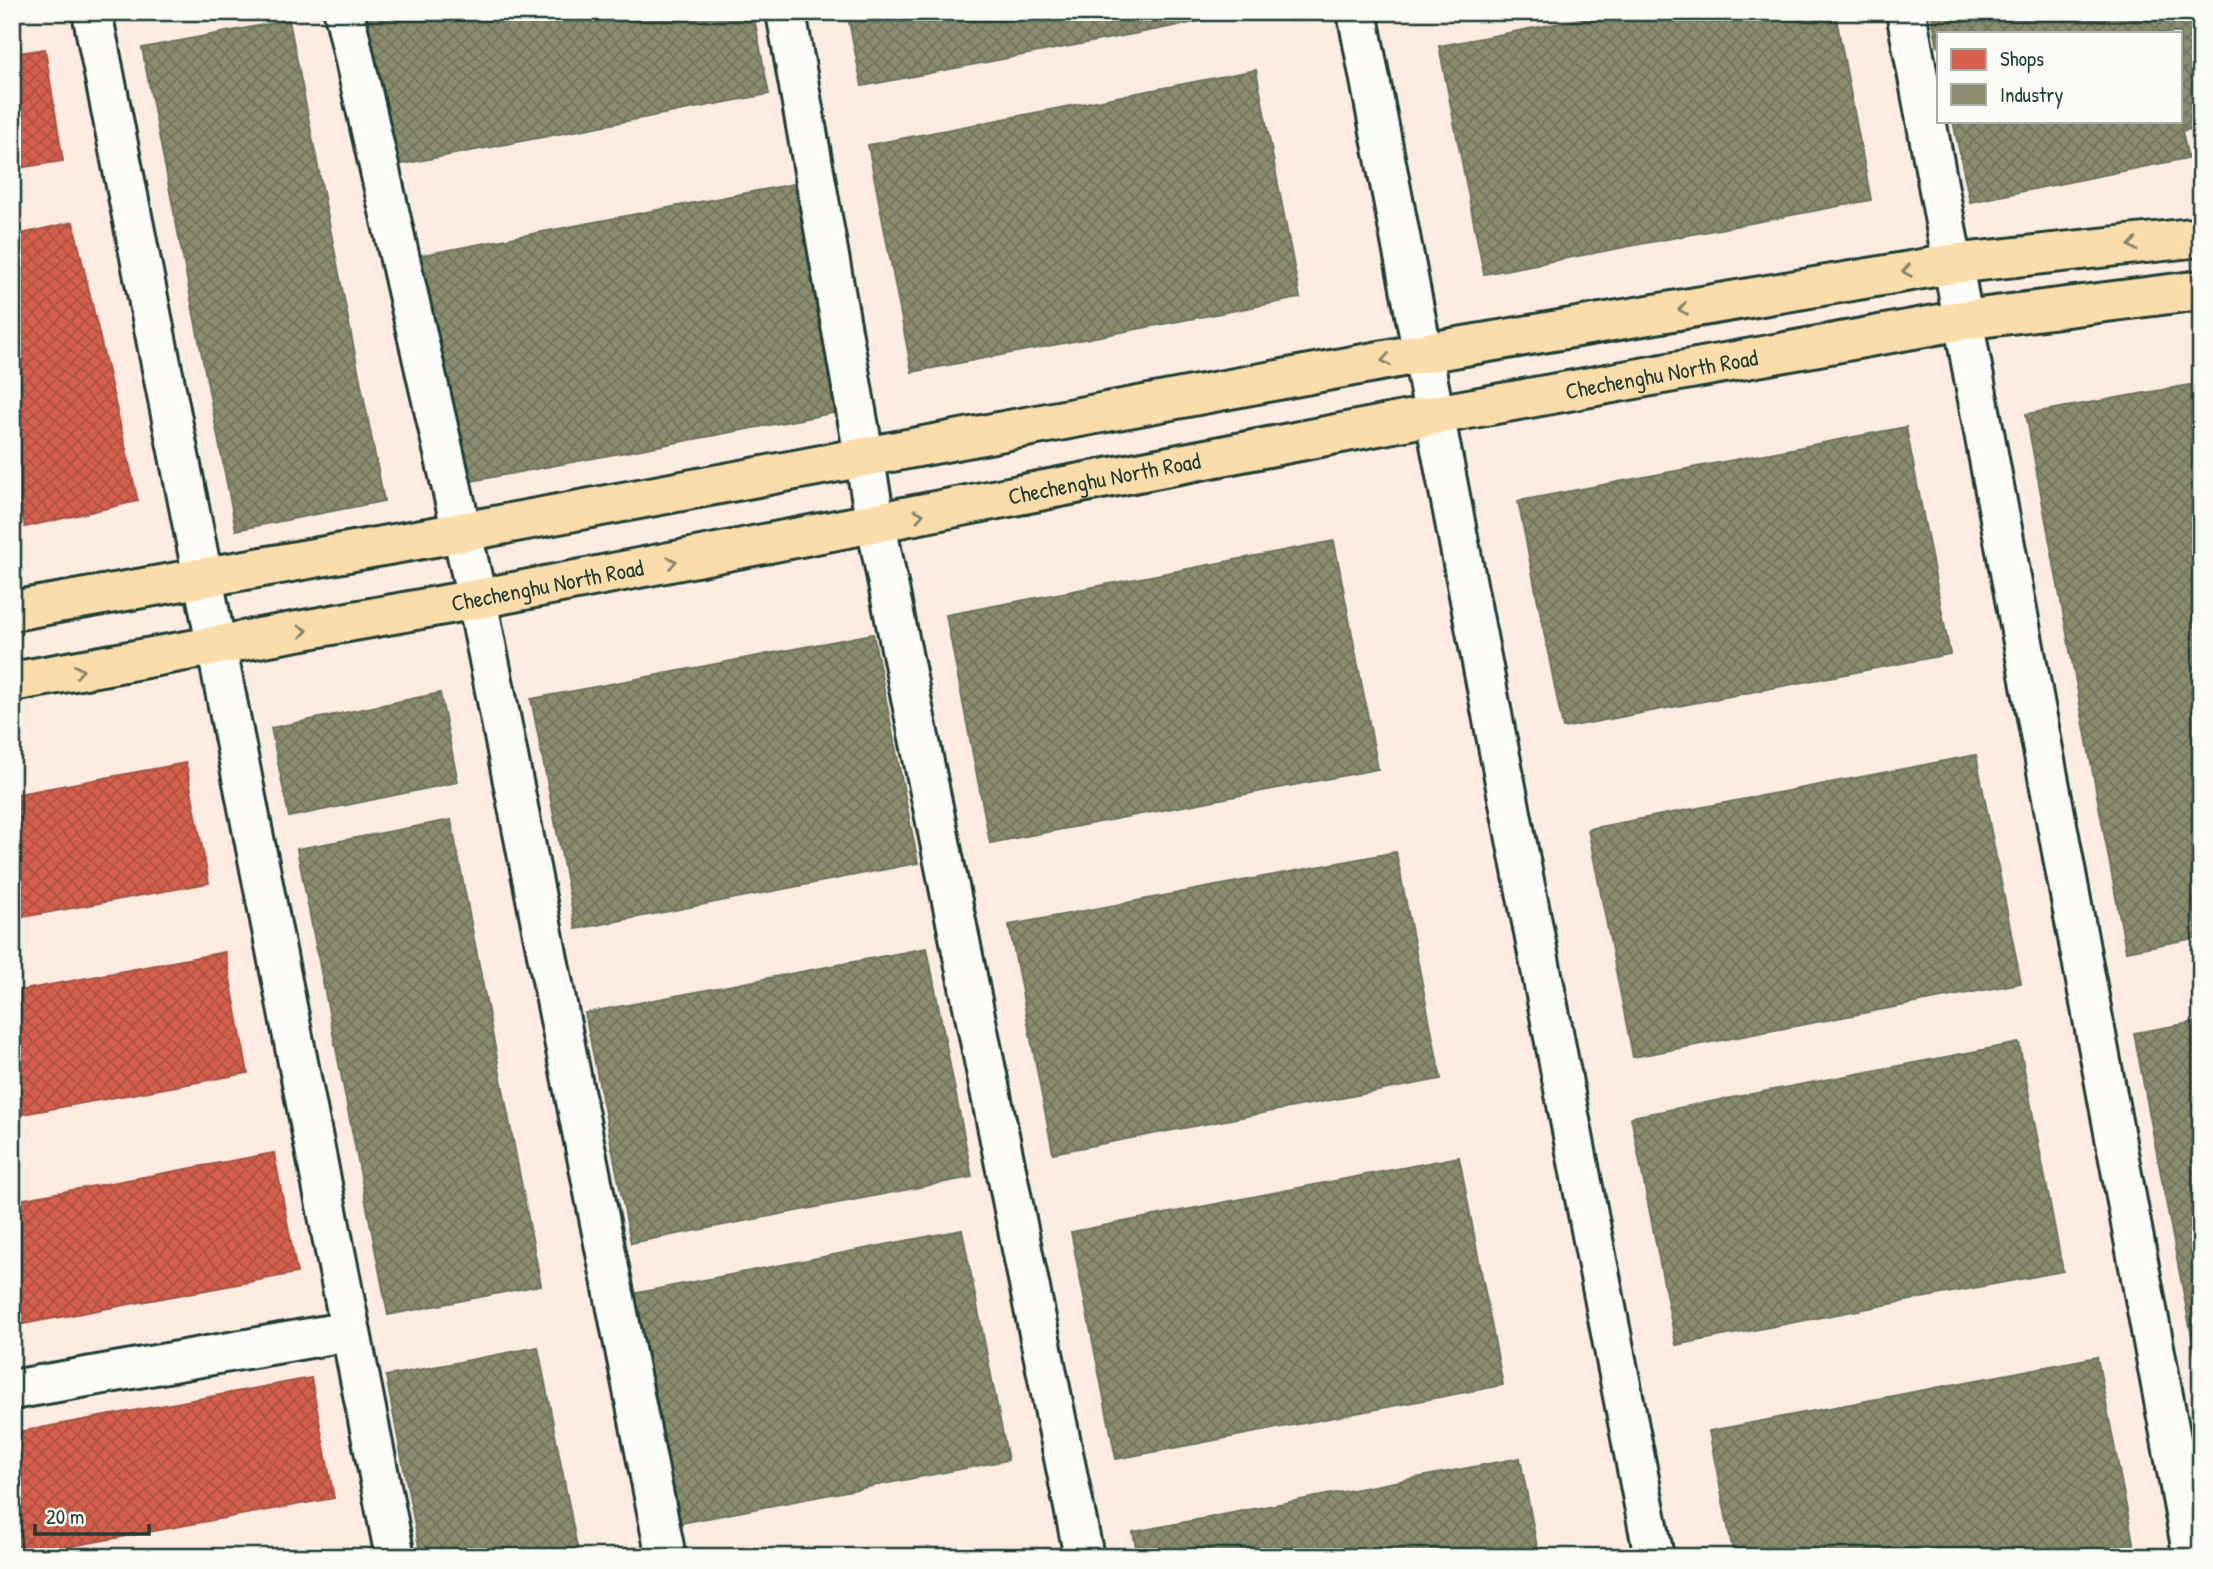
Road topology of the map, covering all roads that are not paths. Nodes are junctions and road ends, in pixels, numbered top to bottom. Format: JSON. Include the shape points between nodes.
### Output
{"nodes":[{"id":1,"x":92,"y":12,"type":"edge"},
{"id":2,"x":344,"y":12,"type":"edge"},
{"id":3,"x":786,"y":12,"type":"edge"},
{"id":4,"x":1357,"y":12,"type":"edge"},
{"id":5,"x":1906,"y":12,"type":"edge"},
{"id":6,"x":2201,"y":237,"type":"edge"},
{"id":7,"x":1952,"y":264,"type":"junction"},
{"id":8,"x":2201,"y":290,"type":"edge"},
{"id":9,"x":1963,"y":320,"type":"junction"},
{"id":10,"x":1423,"y":353,"type":"junction"},
{"id":11,"x":1435,"y":415,"type":"junction"},
{"id":12,"x":864,"y":456,"type":"junction"},
{"id":13,"x":876,"y":524,"type":"junction"},
{"id":14,"x":462,"y":532,"type":"junction"},
{"id":15,"x":201,"y":578,"type":"junction"},
{"id":16,"x":477,"y":599,"type":"junction"},
{"id":17,"x":12,"y":611,"type":"edge"},
{"id":18,"x":215,"y":647,"type":"junction"},
{"id":19,"x":12,"y":682,"type":"edge"},
{"id":20,"x":350,"y":1331,"type":"junction"},
{"id":21,"x":12,"y":1390,"type":"edge"},
{"id":22,"x":394,"y":1557,"type":"edge"},
{"id":23,"x":666,"y":1557,"type":"edge"},
{"id":24,"x":1084,"y":1557,"type":"edge"},
{"id":25,"x":1654,"y":1557,"type":"edge"},
{"id":26,"x":2193,"y":1557,"type":"edge"}],
"edges":[{"from":1,"to":15,"type":"street"},
{"from":2,"to":14,"type":"street"},
{"from":3,"to":12,"type":"street"},
{"from":4,"to":10,"type":"street"},
{"from":5,"to":7,"type":"street"},
{"from":6,"to":7,"type":"main road","one_way":true},
{"from":7,"to":9,"type":"street"},
{"from":7,"to":10,"type":"main road","one_way":true},
{"from":8,"to":9,"type":"main road","name":"Chechenghu North Road"},
{"from":9,"to":11,"type":"main road","name":"Chechenghu North Road"},
{"from":9,"to":26,"type":"street"},
{"from":10,"to":11,"type":"street"},
{"from":10,"to":12,"type":"main road","one_way":true},
{"from":13,"to":11,"type":"main road","name":"Chechenghu North Road","one_way":true},
{"from":11,"to":25,"type":"street"},
{"from":12,"to":13,"type":"street"},
{"from":12,"to":14,"type":"main road"},
{"from":16,"to":13,"type":"main road","name":"Chechenghu North Road","one_way":true},
{"from":13,"to":24,"type":"street"},
{"from":14,"to":15,"type":"main road"},
{"from":14,"to":16,"type":"street"},
{"from":15,"to":17,"type":"main road"},
{"from":15,"to":18,"type":"street"},
{"from":18,"to":16,"type":"main road","name":"Chechenghu North Road","one_way":true},
{"from":16,"to":23,"type":"street"},
{"from":19,"to":18,"type":"main road","name":"Chechenghu North Road","one_way":true},
{"from":18,"to":20,"type":"street"},
{"from":20,"to":21,"type":"street"},
{"from":20,"to":22,"type":"street"}]}
